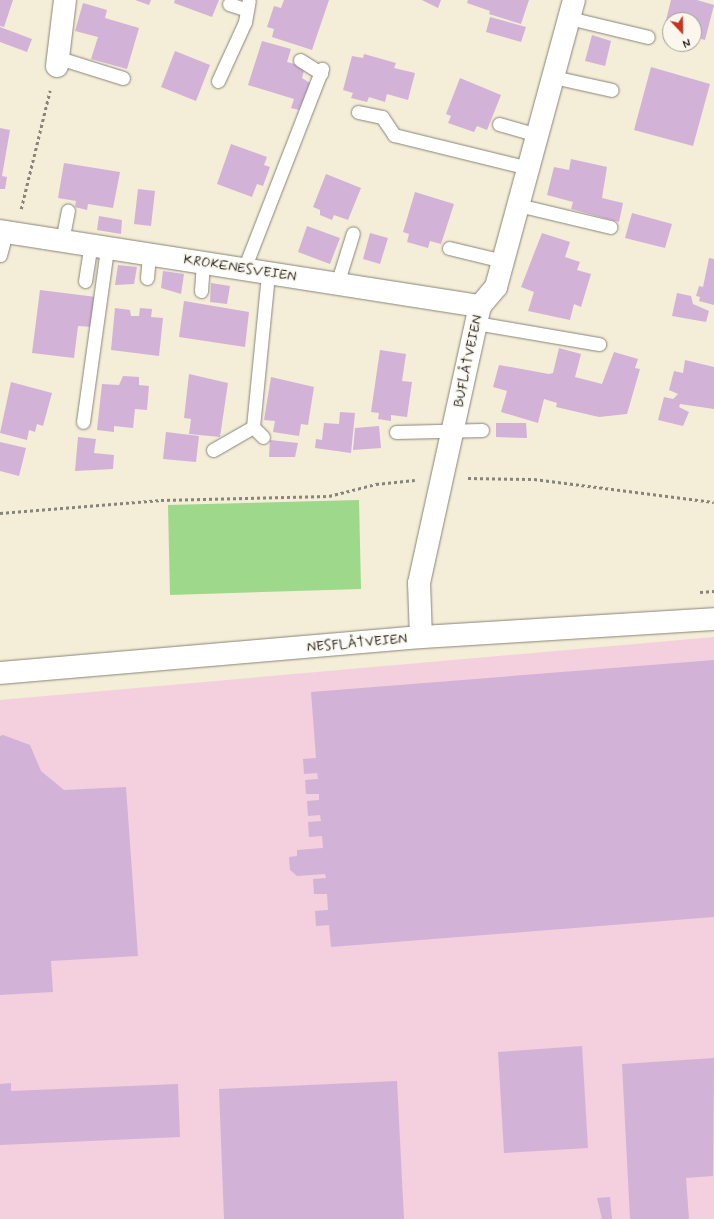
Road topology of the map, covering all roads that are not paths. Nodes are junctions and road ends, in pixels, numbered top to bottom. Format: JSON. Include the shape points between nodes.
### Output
{"nodes":[{"id":1,"x":65,"y":0,"type":"edge"},
{"id":2,"x":229,"y":4,"type":"dead end"},
{"id":3,"x":248,"y":5,"type":"edge"},
{"id":4,"x":572,"y":9,"type":"edge"},
{"id":5,"x":648,"y":37,"type":"dead end"},
{"id":6,"x":300,"y":60,"type":"dead end"},
{"id":7,"x":58,"y":62,"type":"joint"},
{"id":8,"x":553,"y":77,"type":"junction"},
{"id":9,"x":123,"y":78,"type":"dead end"},
{"id":10,"x":218,"y":81,"type":"dead end"},
{"id":11,"x":612,"y":90,"type":"dead end"},
{"id":12,"x":358,"y":112,"type":"dead end"},
{"id":13,"x":499,"y":124,"type":"dead end"},
{"id":14,"x":537,"y":135,"type":"junction"},
{"id":15,"x":528,"y":168,"type":"junction"},
{"id":16,"x":518,"y":205,"type":"junction"},
{"id":17,"x":68,"y":211,"type":"dead end"},
{"id":18,"x":610,"y":227,"type":"dead end"},
{"id":19,"x":7,"y":232,"type":"edge"},
{"id":20,"x":353,"y":233,"type":"dead end"},
{"id":21,"x":62,"y":241,"type":"junction"},
{"id":22,"x":99,"y":247,"type":"junction"},
{"id":23,"x":449,"y":248,"type":"dead end"},
{"id":24,"x":149,"y":254,"type":"junction"},
{"id":25,"x":0,"y":255,"type":"edge"},
{"id":26,"x":502,"y":261,"type":"junction"},
{"id":27,"x":203,"y":262,"type":"junction"},
{"id":28,"x":244,"y":269,"type":"junction"},
{"id":29,"x":268,"y":273,"type":"junction"},
{"id":30,"x":147,"y":278,"type":"dead end"},
{"id":31,"x":85,"y":280,"type":"dead end"},
{"id":32,"x":337,"y":284,"type":"junction"},
{"id":33,"x":201,"y":291,"type":"dead end"},
{"id":34,"x":478,"y":315,"type":"junction"},
{"id":35,"x":599,"y":344,"type":"dead end"},
{"id":36,"x":83,"y":422,"type":"dead end"},
{"id":37,"x":253,"y":427,"type":"junction"},
{"id":38,"x":453,"y":429,"type":"junction"},
{"id":39,"x":482,"y":430,"type":"dead end"},
{"id":40,"x":396,"y":432,"type":"dead end"},
{"id":41,"x":263,"y":437,"type":"dead end"},
{"id":42,"x":213,"y":450,"type":"dead end"},
{"id":43,"x":714,"y":619,"type":"edge"},
{"id":44,"x":421,"y":637,"type":"junction"},
{"id":45,"x":0,"y":673,"type":"edge"}],
"edges":[{"from":1,"to":7,"type":"street"},
{"from":2,"to":3,"type":"lane"},
{"from":3,"to":10,"type":"lane"},
{"from":4,"to":5,"type":"lane"},
{"from":4,"to":8,"type":"street","name":"BUFLÅTVEIEN"},
{"from":6,"to":28,"type":"lane","via":[[321,71]]},
{"from":7,"to":9,"type":"lane"},
{"from":8,"to":11,"type":"lane"},
{"from":8,"to":14,"type":"street","name":"BUFLÅTVEIEN"},
{"from":12,"to":15,"type":"lane","via":[[382,116],[394,135]]},
{"from":13,"to":14,"type":"lane"},
{"from":14,"to":15,"type":"street","name":"BUFLÅTVEIEN"},
{"from":15,"to":16,"type":"street","name":"BUFLÅTVEIEN"},
{"from":16,"to":18,"type":"lane"},
{"from":16,"to":26,"type":"street","name":"BUFLÅTVEIEN"},
{"from":17,"to":21,"type":"lane"},
{"from":19,"to":21,"type":"street","name":"KROKENESVEIEN"},
{"from":19,"to":25,"type":"lane"},
{"from":20,"to":32,"type":"lane"},
{"from":21,"to":22,"type":"street","name":"KROKENESVEIEN"},
{"from":22,"to":24,"type":"street","name":"KROKENESVEIEN"},
{"from":22,"to":31,"type":"lane"},
{"from":22,"to":36,"type":"lane"},
{"from":23,"to":26,"type":"lane"},
{"from":24,"to":27,"type":"street","name":"KROKENESVEIEN"},
{"from":24,"to":30,"type":"lane"},
{"from":26,"to":34,"type":"street","name":"BUFLÅTVEIEN","via":[[496,287]]},
{"from":27,"to":28,"type":"street","name":"KROKENESVEIEN"},
{"from":27,"to":33,"type":"lane"},
{"from":28,"to":29,"type":"street","name":"KROKENESVEIEN"},
{"from":29,"to":32,"type":"street","name":"KROKENESVEIEN"},
{"from":29,"to":37,"type":"lane"},
{"from":32,"to":34,"type":"street","name":"KROKENESVEIEN"},
{"from":34,"to":35,"type":"lane"},
{"from":34,"to":38,"type":"street","name":"BUFLÅTVEIEN"},
{"from":37,"to":41,"type":"lane"},
{"from":37,"to":42,"type":"lane"},
{"from":38,"to":39,"type":"lane"},
{"from":38,"to":40,"type":"lane"},
{"from":38,"to":44,"type":"street","name":"BUFLÅTVEIEN","via":[[419,582]]},
{"from":43,"to":44,"type":"street","name":"NESFLÅTVEIEN"},
{"from":44,"to":45,"type":"street","name":"NESFLÅTVEIEN"}]}
